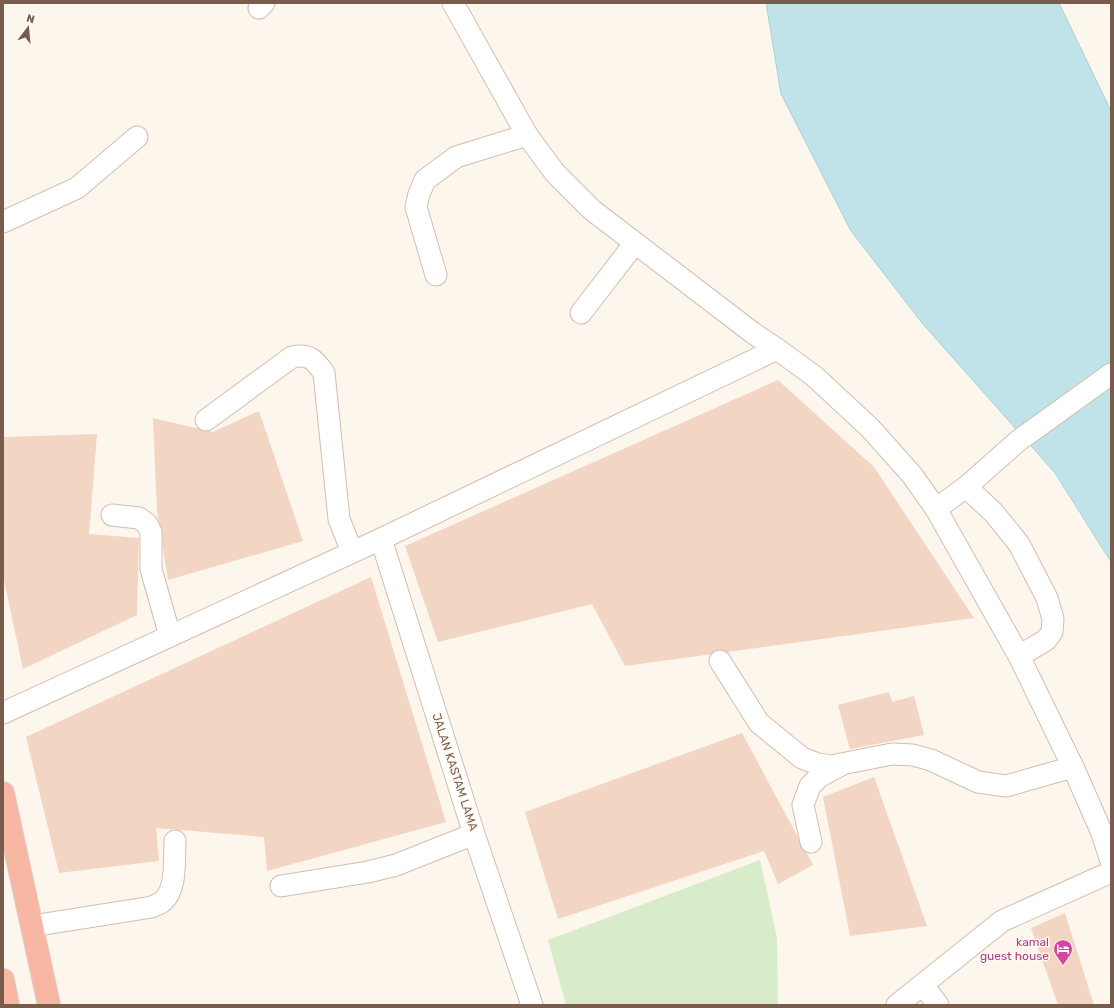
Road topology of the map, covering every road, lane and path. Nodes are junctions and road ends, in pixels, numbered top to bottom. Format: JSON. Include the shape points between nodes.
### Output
{"nodes":[{"id":1,"x":453,"y":3,"type":"edge"},
{"id":2,"x":527,"y":135,"type":"junction"},
{"id":3,"x":137,"y":137,"type":"dead end"},
{"id":4,"x":3,"y":222,"type":"edge"},
{"id":5,"x":635,"y":242,"type":"junction"},
{"id":6,"x":436,"y":275,"type":"dead end"},
{"id":7,"x":581,"y":313,"type":"dead end"},
{"id":8,"x":777,"y":349,"type":"junction"},
{"id":9,"x":1111,"y":374,"type":"edge"},
{"id":10,"x":206,"y":420,"type":"dead end"},
{"id":11,"x":966,"y":487,"type":"junction"},
{"id":12,"x":936,"y":509,"type":"junction"},
{"id":13,"x":112,"y":515,"type":"dead end"},
{"id":14,"x":381,"y":539,"type":"junction"},
{"id":15,"x":352,"y":552,"type":"junction"},
{"id":16,"x":170,"y":636,"type":"junction"},
{"id":17,"x":1019,"y":656,"type":"junction"},
{"id":18,"x":720,"y":661,"type":"dead end"},
{"id":19,"x":3,"y":713,"type":"edge"},
{"id":20,"x":845,"y":763,"type":"junction"},
{"id":21,"x":1073,"y":767,"type":"junction"},
{"id":22,"x":3,"y":793,"type":"edge"},
{"id":23,"x":474,"y":834,"type":"junction"},
{"id":24,"x":175,"y":841,"type":"dead end"},
{"id":25,"x":811,"y":842,"type":"dead end"},
{"id":26,"x":1111,"y":861,"type":"edge"},
{"id":27,"x":1111,"y":872,"type":"edge"},
{"id":28,"x":281,"y":886,"type":"dead end"},
{"id":29,"x":32,"y":926,"type":"junction"},
{"id":30,"x":3,"y":980,"type":"edge"},
{"id":31,"x":923,"y":985,"type":"junction"},
{"id":32,"x":8,"y":1005,"type":"edge"},
{"id":33,"x":49,"y":1005,"type":"edge"},
{"id":34,"x":532,"y":1005,"type":"edge"},
{"id":35,"x":897,"y":1005,"type":"edge"},
{"id":36,"x":938,"y":1005,"type":"edge"}],
"edges":[{"from":1,"to":2,"type":"street"},
{"from":2,"to":5,"type":"street","via":[[555,172],[592,210]]},
{"from":2,"to":6,"type":"street","via":[[456,157],[425,180],[416,207]]},
{"from":3,"to":4,"type":"street","via":[[77,188]]},
{"from":5,"to":7,"type":"street"},
{"from":5,"to":8,"type":"street"},
{"from":8,"to":12,"type":"street","via":[[814,376],[870,428],[912,475]]},
{"from":8,"to":14,"type":"street"},
{"from":9,"to":11,"type":"street","via":[[1018,441]]},
{"from":10,"to":15,"type":"street","via":[[292,357],[310,356],[318,363],[324,373],[339,519]]},
{"from":11,"to":12,"type":"street"},
{"from":11,"to":17,"type":"street","via":[[993,512],[1019,544],[1047,598],[1053,619],[1052,632],[1046,640]]},
{"from":12,"to":17,"type":"street"},
{"from":13,"to":16,"type":"street","via":[[139,518],[152,532],[151,569]]},
{"from":14,"to":15,"type":"street"},
{"from":14,"to":23,"type":"street","name":"JALAN KASTAM LAMA"},
{"from":15,"to":16,"type":"street"},
{"from":16,"to":19,"type":"street"},
{"from":17,"to":21,"type":"street"},
{"from":18,"to":20,"type":"street","via":[[759,723],[802,758],[831,766]]},
{"from":20,"to":21,"type":"street","via":[[892,754],[913,755],[931,760],[978,782],[1006,786]]},
{"from":20,"to":25,"type":"street","via":[[819,777],[810,786],[803,805]]},
{"from":21,"to":26,"type":"street","via":[[1102,833]]},
{"from":22,"to":29,"type":"highway"},
{"from":23,"to":28,"type":"street","via":[[396,865]]},
{"from":23,"to":34,"type":"street","name":"JALAN KASTAM LAMA"},
{"from":24,"to":29,"type":"street","via":[[173,883],[163,902],[152,907]]},
{"from":27,"to":31,"type":"street","via":[[1002,921]]},
{"from":29,"to":33,"type":"highway"},
{"from":30,"to":32,"type":"highway"},
{"from":31,"to":35,"type":"street"},
{"from":31,"to":36,"type":"street"}]}
